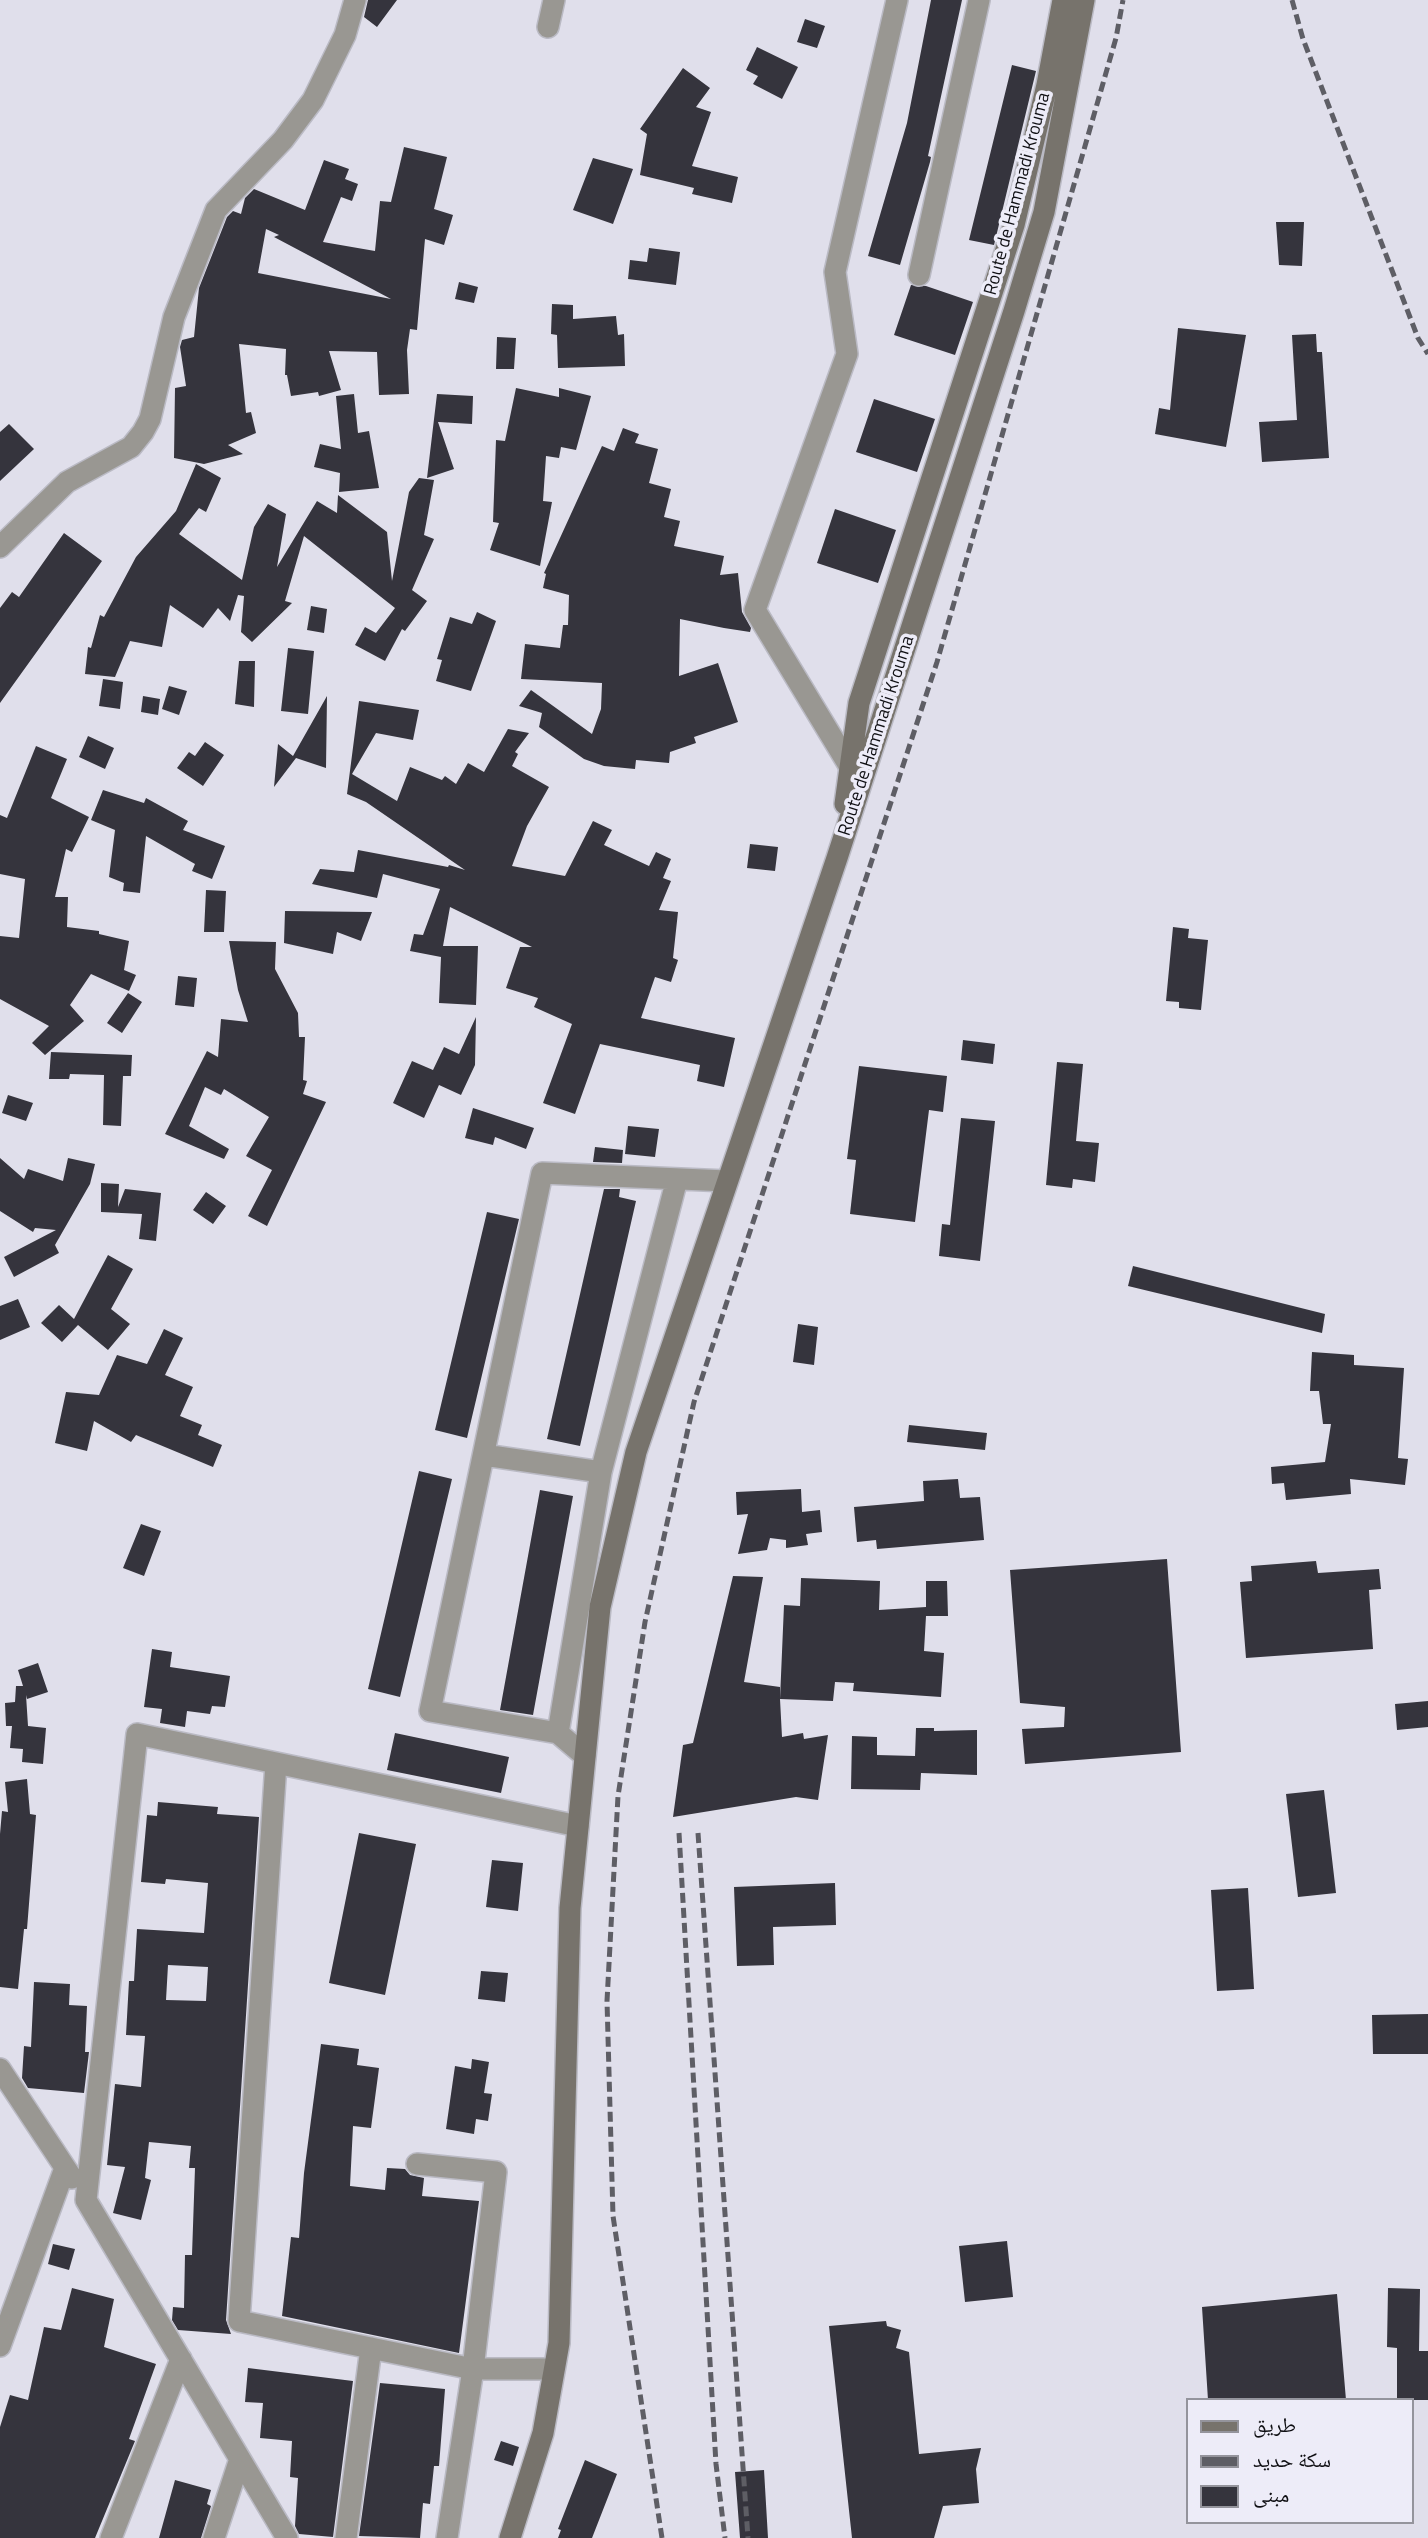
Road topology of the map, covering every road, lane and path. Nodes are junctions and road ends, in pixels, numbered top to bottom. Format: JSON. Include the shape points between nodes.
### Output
{"nodes":[{"id":1,"x":355,"y":0,"type":"edge"},
{"id":2,"x":554,"y":0,"type":"edge"},
{"id":3,"x":897,"y":0,"type":"edge"},
{"id":4,"x":979,"y":0,"type":"edge"},
{"id":5,"x":1063,"y":0,"type":"edge"},
{"id":6,"x":1084,"y":0,"type":"edge"},
{"id":7,"x":548,"y":27,"type":"dead end"},
{"id":8,"x":919,"y":275,"type":"dead end"},
{"id":9,"x":0,"y":547,"type":"edge"},
{"id":10,"x":850,"y":767,"type":"junction"},
{"id":11,"x":837,"y":858,"type":"junction"},
{"id":12,"x":677,"y":1179,"type":"junction"},
{"id":13,"x":727,"y":1181,"type":"junction"},
{"id":14,"x":484,"y":1454,"type":"junction"},
{"id":15,"x":601,"y":1472,"type":"junction"},
{"id":16,"x":558,"y":1733,"type":"junction"},
{"id":17,"x":585,"y":1756,"type":"junction"},
{"id":18,"x":276,"y":1763,"type":"junction"},
{"id":19,"x":578,"y":1826,"type":"junction"},
{"id":20,"x":0,"y":2070,"type":"edge"},
{"id":21,"x":417,"y":2164,"type":"dead end"},
{"id":22,"x":65,"y":2168,"type":"junction"},
{"id":23,"x":86,"y":2200,"type":"junction"},
{"id":24,"x":0,"y":2346,"type":"edge"},
{"id":25,"x":371,"y":2348,"type":"junction"},
{"id":26,"x":181,"y":2359,"type":"junction"},
{"id":27,"x":473,"y":2369,"type":"junction"},
{"id":28,"x":554,"y":2369,"type":"junction"},
{"id":29,"x":240,"y":2459,"type":"junction"},
{"id":30,"x":111,"y":2538,"type":"edge"},
{"id":31,"x":214,"y":2538,"type":"edge"},
{"id":32,"x":287,"y":2538,"type":"edge"},
{"id":33,"x":346,"y":2538,"type":"edge"},
{"id":34,"x":447,"y":2538,"type":"edge"},
{"id":35,"x":510,"y":2538,"type":"edge"}],
"edges":[{"from":1,"to":9,"type":"street","via":[[345,35],[313,100],[283,140],[216,210],[174,317],[143,432],[131,447],[67,482]]},
{"from":2,"to":7,"type":"street"},
{"from":3,"to":10,"type":"street","via":[[835,272],[847,354],[755,610]]},
{"from":4,"to":8,"type":"street"},
{"from":5,"to":10,"type":"street","name":"Route de Hammadi Krouma","via":[[1014,225],[859,703]]},
{"from":6,"to":11,"type":"street","name":"Route de Hammadi Krouma","via":[[1044,212]]},
{"from":10,"to":11,"type":"street","name":"Route de Hammadi Krouma"},
{"from":11,"to":13,"type":"street"},
{"from":12,"to":13,"type":"street"},
{"from":12,"to":14,"type":"street","via":[[542,1173]]},
{"from":12,"to":15,"type":"street"},
{"from":13,"to":17,"type":"street","via":[[636,1452],[600,1607]]},
{"from":14,"to":15,"type":"street"},
{"from":14,"to":16,"type":"street","via":[[430,1711]]},
{"from":15,"to":16,"type":"street"},
{"from":16,"to":17,"type":"street"},
{"from":17,"to":19,"type":"street"},
{"from":18,"to":19,"type":"street"},
{"from":18,"to":23,"type":"street","via":[[137,1734]]},
{"from":18,"to":25,"type":"street","via":[[239,2321]]},
{"from":19,"to":28,"type":"street","via":[[570,1908],[559,2343]]},
{"from":20,"to":22,"type":"street"},
{"from":21,"to":27,"type":"street","via":[[496,2172]]},
{"from":22,"to":23,"type":"street"},
{"from":22,"to":24,"type":"street"},
{"from":23,"to":26,"type":"street"},
{"from":25,"to":27,"type":"street"},
{"from":25,"to":33,"type":"street"},
{"from":26,"to":29,"type":"street"},
{"from":26,"to":30,"type":"street"},
{"from":27,"to":28,"type":"street"},
{"from":27,"to":34,"type":"street"},
{"from":28,"to":35,"type":"street","via":[[543,2433]]},
{"from":29,"to":31,"type":"street"},
{"from":29,"to":32,"type":"street"}]}
